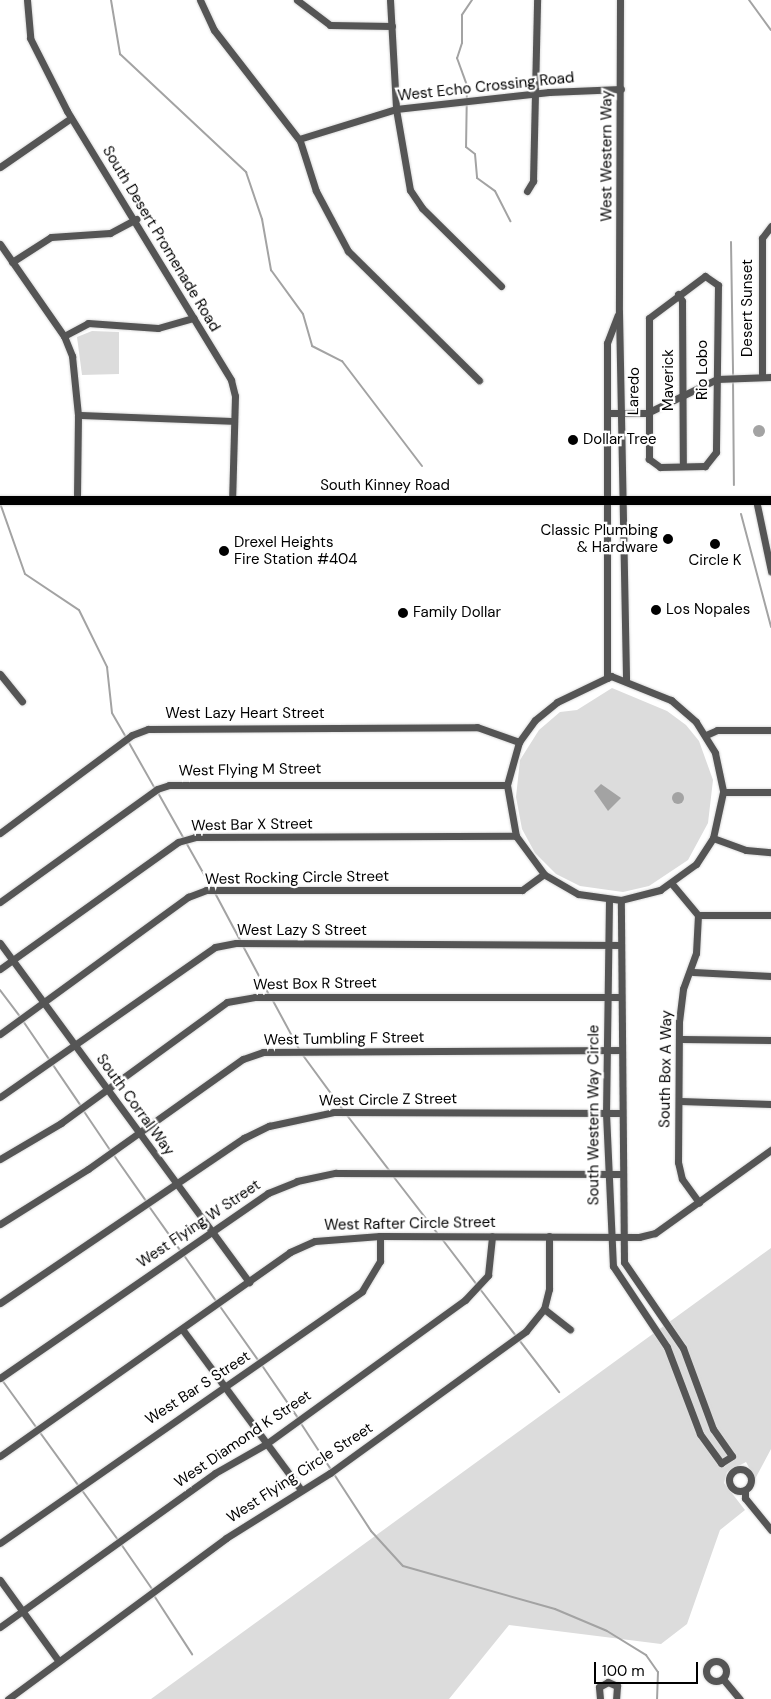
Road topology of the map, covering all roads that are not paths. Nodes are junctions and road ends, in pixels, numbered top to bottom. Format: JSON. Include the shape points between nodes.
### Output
{"nodes":[{"id":1,"x":27,"y":0,"type":"edge"},
{"id":2,"x":200,"y":0,"type":"edge"},
{"id":3,"x":297,"y":0,"type":"edge"},
{"id":4,"x":390,"y":0,"type":"edge"},
{"id":5,"x":537,"y":0,"type":"edge"},
{"id":6,"x":620,"y":0,"type":"edge"},
{"id":7,"x":392,"y":26,"type":"junction"},
{"id":8,"x":621,"y":89,"type":"junction"},
{"id":9,"x":537,"y":93,"type":"junction"},
{"id":10,"x":396,"y":109,"type":"junction"},
{"id":11,"x":71,"y":118,"type":"junction"},
{"id":12,"x":299,"y":139,"type":"junction"},
{"id":13,"x":0,"y":167,"type":"edge"},
{"id":14,"x":527,"y":191,"type":"dead end"},
{"id":15,"x":136,"y":219,"type":"junction"},
{"id":16,"x":771,"y":226,"type":"edge"},
{"id":17,"x":0,"y":244,"type":"edge"},
{"id":18,"x":12,"y":262,"type":"junction"},
{"id":19,"x":501,"y":286,"type":"dead end"},
{"id":20,"x":678,"y":294,"type":"junction"},
{"id":21,"x":619,"y":312,"type":"junction"},
{"id":22,"x":194,"y":318,"type":"junction"},
{"id":23,"x":64,"y":336,"type":"junction"},
{"id":24,"x":762,"y":377,"type":"junction"},
{"id":25,"x":771,"y":377,"type":"edge"},
{"id":26,"x":717,"y":379,"type":"junction"},
{"id":27,"x":479,"y":380,"type":"dead end"},
{"id":28,"x":683,"y":395,"type":"junction"},
{"id":29,"x":608,"y":413,"type":"junction"},
{"id":30,"x":622,"y":413,"type":"junction"},
{"id":31,"x":646,"y":413,"type":"junction"},
{"id":32,"x":78,"y":416,"type":"junction"},
{"id":33,"x":234,"y":421,"type":"junction"},
{"id":34,"x":683,"y":466,"type":"junction"},
{"id":35,"x":610,"y":499,"type":"junction"},
{"id":36,"x":623,"y":499,"type":"junction"},
{"id":37,"x":2,"y":500,"type":"edge"},
{"id":38,"x":756,"y":500,"type":"junction"},
{"id":39,"x":771,"y":500,"type":"edge"},
{"id":40,"x":77,"y":501,"type":"junction"},
{"id":41,"x":232,"y":501,"type":"junction"},
{"id":42,"x":771,"y":568,"type":"edge"},
{"id":43,"x":0,"y":674,"type":"edge"},
{"id":44,"x":606,"y":678,"type":"junction"},
{"id":45,"x":626,"y":679,"type":"junction"},
{"id":46,"x":22,"y":701,"type":"dead end"},
{"id":47,"x":771,"y":730,"type":"edge"},
{"id":48,"x":706,"y":735,"type":"junction"},
{"id":49,"x":519,"y":742,"type":"junction"},
{"id":50,"x":507,"y":786,"type":"junction"},
{"id":51,"x":723,"y":792,"type":"junction"},
{"id":52,"x":771,"y":792,"type":"edge"},
{"id":53,"x":0,"y":833,"type":"edge"},
{"id":54,"x":516,"y":836,"type":"junction"},
{"id":55,"x":713,"y":838,"type":"junction"},
{"id":56,"x":771,"y":852,"type":"edge"},
{"id":57,"x":544,"y":874,"type":"junction"},
{"id":58,"x":672,"y":884,"type":"junction"},
{"id":59,"x":609,"y":900,"type":"junction"},
{"id":60,"x":621,"y":900,"type":"junction"},
{"id":61,"x":0,"y":902,"type":"edge"},
{"id":62,"x":698,"y":915,"type":"junction"},
{"id":63,"x":771,"y":915,"type":"edge"},
{"id":64,"x":0,"y":943,"type":"edge"},
{"id":65,"x":608,"y":945,"type":"junction"},
{"id":66,"x":621,"y":945,"type":"junction"},
{"id":67,"x":13,"y":960,"type":"junction"},
{"id":68,"x":0,"y":969,"type":"edge"},
{"id":69,"x":693,"y":972,"type":"junction"},
{"id":70,"x":771,"y":976,"type":"edge"},
{"id":71,"x":621,"y":997,"type":"junction"},
{"id":72,"x":608,"y":998,"type":"junction"},
{"id":73,"x":44,"y":1004,"type":"junction"},
{"id":74,"x":0,"y":1034,"type":"edge"},
{"id":75,"x":681,"y":1039,"type":"junction"},
{"id":76,"x":771,"y":1040,"type":"edge"},
{"id":77,"x":76,"y":1047,"type":"junction"},
{"id":78,"x":608,"y":1050,"type":"junction"},
{"id":79,"x":620,"y":1050,"type":"junction"},
{"id":80,"x":107,"y":1090,"type":"junction"},
{"id":81,"x":0,"y":1097,"type":"edge"},
{"id":82,"x":680,"y":1101,"type":"junction"},
{"id":83,"x":771,"y":1104,"type":"edge"},
{"id":84,"x":620,"y":1112,"type":"junction"},
{"id":85,"x":606,"y":1113,"type":"junction"},
{"id":86,"x":139,"y":1134,"type":"junction"},
{"id":87,"x":771,"y":1150,"type":"edge"},
{"id":88,"x":0,"y":1160,"type":"edge"},
{"id":89,"x":607,"y":1174,"type":"junction"},
{"id":90,"x":621,"y":1174,"type":"junction"},
{"id":91,"x":176,"y":1184,"type":"junction"},
{"id":92,"x":700,"y":1202,"type":"junction"},
{"id":93,"x":0,"y":1224,"type":"edge"},
{"id":94,"x":210,"y":1232,"type":"junction"},
{"id":95,"x":380,"y":1236,"type":"junction"},
{"id":96,"x":492,"y":1236,"type":"junction"},
{"id":97,"x":550,"y":1236,"type":"junction"},
{"id":98,"x":623,"y":1237,"type":"junction"},
{"id":99,"x":608,"y":1238,"type":"junction"},
{"id":100,"x":249,"y":1282,"type":"junction"},
{"id":101,"x":0,"y":1303,"type":"edge"},
{"id":102,"x":544,"y":1309,"type":"junction"},
{"id":103,"x":658,"y":1310,"type":"junction"},
{"id":104,"x":647,"y":1318,"type":"junction"},
{"id":105,"x":182,"y":1329,"type":"junction"},
{"id":106,"x":570,"y":1329,"type":"dead end"},
{"id":107,"x":690,"y":1368,"type":"junction"},
{"id":108,"x":678,"y":1372,"type":"junction"},
{"id":109,"x":0,"y":1378,"type":"edge"},
{"id":110,"x":224,"y":1388,"type":"junction"},
{"id":111,"x":701,"y":1399,"type":"junction"},
{"id":112,"x":689,"y":1404,"type":"junction"},
{"id":113,"x":266,"y":1444,"type":"junction"},
{"id":114,"x":0,"y":1456,"type":"edge"},
{"id":115,"x":301,"y":1490,"type":"junction"},
{"id":116,"x":745,"y":1490,"type":"dead end"},
{"id":117,"x":771,"y":1530,"type":"edge"},
{"id":118,"x":0,"y":1543,"type":"edge"},
{"id":119,"x":0,"y":1580,"type":"edge"},
{"id":120,"x":21,"y":1611,"type":"junction"},
{"id":121,"x":0,"y":1627,"type":"edge"},
{"id":122,"x":58,"y":1660,"type":"junction"},
{"id":123,"x":723,"y":1679,"type":"dead end"},
{"id":124,"x":8,"y":1699,"type":"edge"},
{"id":125,"x":600,"y":1699,"type":"edge"},
{"id":126,"x":616,"y":1699,"type":"edge"},
{"id":127,"x":740,"y":1699,"type":"edge"}],
"edges":[{"from":1,"to":11,"type":"street","name":"South Desert Promenade Road","via":[[30,38]]},
{"from":2,"to":12,"type":"street","via":[[214,30]]},
{"from":3,"to":7,"type":"street","via":[[330,25]]},
{"from":4,"to":7,"type":"street"},
{"from":5,"to":9,"type":"street"},
{"from":6,"to":8,"type":"street","name":"West Western Way"},
{"from":7,"to":10,"type":"street"},
{"from":8,"to":9,"type":"street","name":"West Echo Crossing Road"},
{"from":8,"to":21,"type":"street","name":"West Western Way"},
{"from":9,"to":10,"type":"street","name":"West Echo Crossing Road"},
{"from":9,"to":14,"type":"street","via":[[533,181]]},
{"from":10,"to":12,"type":"street","name":"West Echo Crossing Road"},
{"from":10,"to":19,"type":"street","via":[[414,196]]},
{"from":11,"to":13,"type":"street"},
{"from":11,"to":15,"type":"street","name":"South Desert Promenade Road"},
{"from":12,"to":27,"type":"street","via":[[316,191],[348,251]]},
{"from":15,"to":18,"type":"street","via":[[110,233],[51,237]]},
{"from":15,"to":22,"type":"street","name":"South Desert Promenade Road"},
{"from":16,"to":24,"type":"street","name":"Desert Sunset","via":[[762,238]]},
{"from":17,"to":18,"type":"street"},
{"from":18,"to":23,"type":"street"},
{"from":20,"to":26,"type":"street","name":"Rio Lobo","via":[[705,276],[713,278],[718,285]]},
{"from":20,"to":28,"type":"street","name":"Maverick","via":[[682,301]]},
{"from":20,"to":31,"type":"street","name":"Laredo","via":[[649,318]]},
{"from":21,"to":29,"type":"street","name":"West Western Way","via":[[607,344]]},
{"from":21,"to":30,"type":"street","name":"West Western Way"},
{"from":22,"to":23,"type":"street","via":[[158,328],[88,323]]},
{"from":22,"to":33,"type":"street","name":"South Desert Promenade Road","via":[[230,380]]},
{"from":23,"to":32,"type":"street","via":[[72,356]]},
{"from":24,"to":25,"type":"street"},
{"from":24,"to":26,"type":"street"},
{"from":26,"to":28,"type":"street"},
{"from":26,"to":34,"type":"street","name":"Rio Lobo","via":[[716,452],[705,466]]},
{"from":28,"to":31,"type":"street"},
{"from":28,"to":34,"type":"street","name":"Maverick"},
{"from":29,"to":30,"type":"street"},
{"from":29,"to":35,"type":"street","name":"West Western Way"},
{"from":30,"to":31,"type":"street"},
{"from":30,"to":36,"type":"street","name":"West Western Way"},
{"from":31,"to":34,"type":"street","name":"Laredo","via":[[653,464]]},
{"from":32,"to":33,"type":"street"},
{"from":32,"to":40,"type":"street"},
{"from":33,"to":41,"type":"street","name":"South Desert Promenade Road"},
{"from":35,"to":36,"type":"main road","name":"South Kinney Road"},
{"from":35,"to":41,"type":"main road","name":"South Kinney Road"},
{"from":35,"to":44,"type":"street","name":"West Western Way"},
{"from":36,"to":38,"type":"main road","name":"South Kinney Road"},
{"from":36,"to":45,"type":"street","name":"West Western Way"},
{"from":37,"to":40,"type":"main road","name":"South Kinney Road"},
{"from":38,"to":39,"type":"main road","name":"South Kinney Road"},
{"from":38,"to":42,"type":"street"},
{"from":40,"to":41,"type":"main road","name":"South Kinney Road"},
{"from":43,"to":46,"type":"street"},
{"from":44,"to":45,"type":"street"},
{"from":44,"to":49,"type":"street","via":[[557,702],[535,720]]},
{"from":45,"to":48,"type":"street","via":[[671,700]]},
{"from":47,"to":48,"type":"street","via":[[717,730]]},
{"from":48,"to":51,"type":"street","via":[[719,766]]},
{"from":49,"to":50,"type":"street"},
{"from":49,"to":53,"type":"street","name":"West Lazy Heart Street","via":[[478,727],[148,729],[132,735]]},
{"from":50,"to":54,"type":"street"},
{"from":50,"to":61,"type":"street","name":"West Flying M Street","via":[[169,785],[157,789]]},
{"from":51,"to":52,"type":"street"},
{"from":51,"to":55,"type":"street"},
{"from":54,"to":57,"type":"street"},
{"from":54,"to":67,"type":"street","name":"West Bar X Street","via":[[195,837],[178,842]]},
{"from":55,"to":56,"type":"street","via":[[746,850]]},
{"from":55,"to":58,"type":"street","via":[[696,864]]},
{"from":57,"to":59,"type":"street","via":[[577,894]]},
{"from":57,"to":73,"type":"street","name":"West Rocking Circle Street","via":[[522,890],[206,890],[188,897]]},
{"from":58,"to":60,"type":"street"},
{"from":58,"to":62,"type":"street"},
{"from":59,"to":60,"type":"street"},
{"from":59,"to":65,"type":"street","name":"South Western Way Circle"},
{"from":60,"to":66,"type":"street","name":"South Western Way Circle"},
{"from":62,"to":63,"type":"street"},
{"from":62,"to":69,"type":"street","name":"South Box A Way"},
{"from":64,"to":67,"type":"street","name":"South Corral Way"},
{"from":65,"to":66,"type":"street","name":"West Lazy S Street"},
{"from":65,"to":72,"type":"street","name":"South Western Way Circle"},
{"from":65,"to":77,"type":"street","name":"West Lazy S Street","via":[[236,943],[215,947]]},
{"from":66,"to":71,"type":"street","name":"South Western Way Circle"},
{"from":67,"to":68,"type":"street","name":"West Bar X Street"},
{"from":67,"to":73,"type":"street","name":"South Corral Way"},
{"from":69,"to":70,"type":"street"},
{"from":69,"to":75,"type":"street","name":"South Box A Way","via":[[683,989]]},
{"from":71,"to":72,"type":"street","name":"West Box R Street"},
{"from":71,"to":79,"type":"street","name":"South Western Way Circle"},
{"from":72,"to":78,"type":"street","name":"South Western Way Circle"},
{"from":72,"to":80,"type":"street","name":"West Box R Street","via":[[255,997],[227,1002]]},
{"from":73,"to":74,"type":"street","name":"West Rocking Circle Street"},
{"from":73,"to":77,"type":"street","name":"South Corral Way"},
{"from":75,"to":76,"type":"street"},
{"from":75,"to":82,"type":"street","name":"South Box A Way"},
{"from":77,"to":80,"type":"street","name":"South Corral Way"},
{"from":77,"to":81,"type":"street","name":"West Lazy S Street"},
{"from":78,"to":79,"type":"street","name":"West Tumbling F Street"},
{"from":78,"to":85,"type":"street","name":"South Western Way Circle"},
{"from":78,"to":86,"type":"street","name":"West Tumbling F Street","via":[[263,1052],[242,1058]]},
{"from":79,"to":84,"type":"street","name":"South Western Way Circle"},
{"from":80,"to":86,"type":"street","name":"South Corral Way"},
{"from":80,"to":88,"type":"street","name":"West Box R Street"},
{"from":82,"to":83,"type":"street"},
{"from":82,"to":92,"type":"street","name":"South Box A Way","via":[[678,1162],[682,1179]]},
{"from":84,"to":85,"type":"street","name":"West Circle Z Street"},
{"from":84,"to":90,"type":"street","name":"South Western Way Circle"},
{"from":85,"to":89,"type":"street","name":"South Western Way Circle"},
{"from":85,"to":91,"type":"street","name":"West Circle Z Street","via":[[334,1112],[304,1117],[244,1138]]},
{"from":86,"to":91,"type":"street","name":"South Corral Way"},
{"from":86,"to":93,"type":"street","name":"West Tumbling F Street"},
{"from":87,"to":92,"type":"street","name":"West Rafter Circle Street"},
{"from":89,"to":90,"type":"street","name":"West Flying W Street"},
{"from":89,"to":94,"type":"street","name":"West Flying W Street","via":[[336,1172],[268,1193]]},
{"from":89,"to":99,"type":"street","name":"South Western Way Circle"},
{"from":90,"to":98,"type":"street","name":"South Western Way Circle"},
{"from":91,"to":94,"type":"street","name":"South Corral Way"},
{"from":91,"to":101,"type":"street","name":"West Circle Z Street"},
{"from":92,"to":98,"type":"street","name":"West Rafter Circle Street","via":[[655,1233]]},
{"from":94,"to":100,"type":"street","name":"South Corral Way"},
{"from":94,"to":109,"type":"street","name":"West Flying W Street"},
{"from":95,"to":96,"type":"street","name":"West Rafter Circle Street"},
{"from":95,"to":100,"type":"street","name":"West Rafter Circle Street","via":[[315,1241],[290,1252]]},
{"from":95,"to":110,"type":"street","name":"West Bar S Street","via":[[380,1261],[368,1285]]},
{"from":96,"to":97,"type":"street","name":"West Rafter Circle Street"},
{"from":96,"to":113,"type":"street","name":"West Diamond K Street","via":[[491,1264],[478,1290]]},
{"from":97,"to":99,"type":"street","name":"West Rafter Circle Street"},
{"from":97,"to":102,"type":"street","name":"West Flying Circle Street","via":[[550,1290]]},
{"from":98,"to":99,"type":"street","name":"West Rafter Circle Street"},
{"from":98,"to":103,"type":"street","name":"South Western Way Circle","via":[[624,1262]]},
{"from":99,"to":104,"type":"street","name":"South Western Way Circle","via":[[612,1266]]},
{"from":100,"to":105,"type":"street","name":"West Rafter Circle Street"},
{"from":102,"to":106,"type":"street"},
{"from":102,"to":115,"type":"street","name":"West Flying Circle Street","via":[[526,1331]]},
{"from":103,"to":104,"type":"street"},
{"from":103,"to":107,"type":"street","name":"South Western Way Circle","via":[[683,1348]]},
{"from":104,"to":108,"type":"street","name":"South Western Way Circle"},
{"from":105,"to":110,"type":"street"},
{"from":105,"to":114,"type":"street","name":"West Rafter Circle Street"},
{"from":107,"to":108,"type":"street"},
{"from":107,"to":111,"type":"street","name":"South Western Way Circle"},
{"from":108,"to":112,"type":"street","name":"South Western Way Circle"},
{"from":110,"to":113,"type":"street"},
{"from":110,"to":118,"type":"street","name":"West Bar S Street","via":[[176,1416]]},
{"from":111,"to":112,"type":"street"},
{"from":111,"to":112,"type":"street","name":"South Western Way Circle","via":[[713,1428],[732,1456],[721,1464],[700,1434]]},
{"from":113,"to":115,"type":"street"},
{"from":113,"to":120,"type":"street","name":"West Diamond K Street","via":[[215,1473]]},
{"from":115,"to":122,"type":"street","name":"West Flying Circle Street","via":[[226,1538]]},
{"from":116,"to":117,"type":"street","via":[[746,1498]]},
{"from":119,"to":120,"type":"street"},
{"from":120,"to":121,"type":"street","name":"West Diamond K Street"},
{"from":120,"to":122,"type":"street"},
{"from":122,"to":124,"type":"street","name":"West Flying Circle Street"},
{"from":123,"to":127,"type":"street"},
{"from":125,"to":126,"type":"street","via":[[599,1687],[608,1682],[617,1686]]}]}
